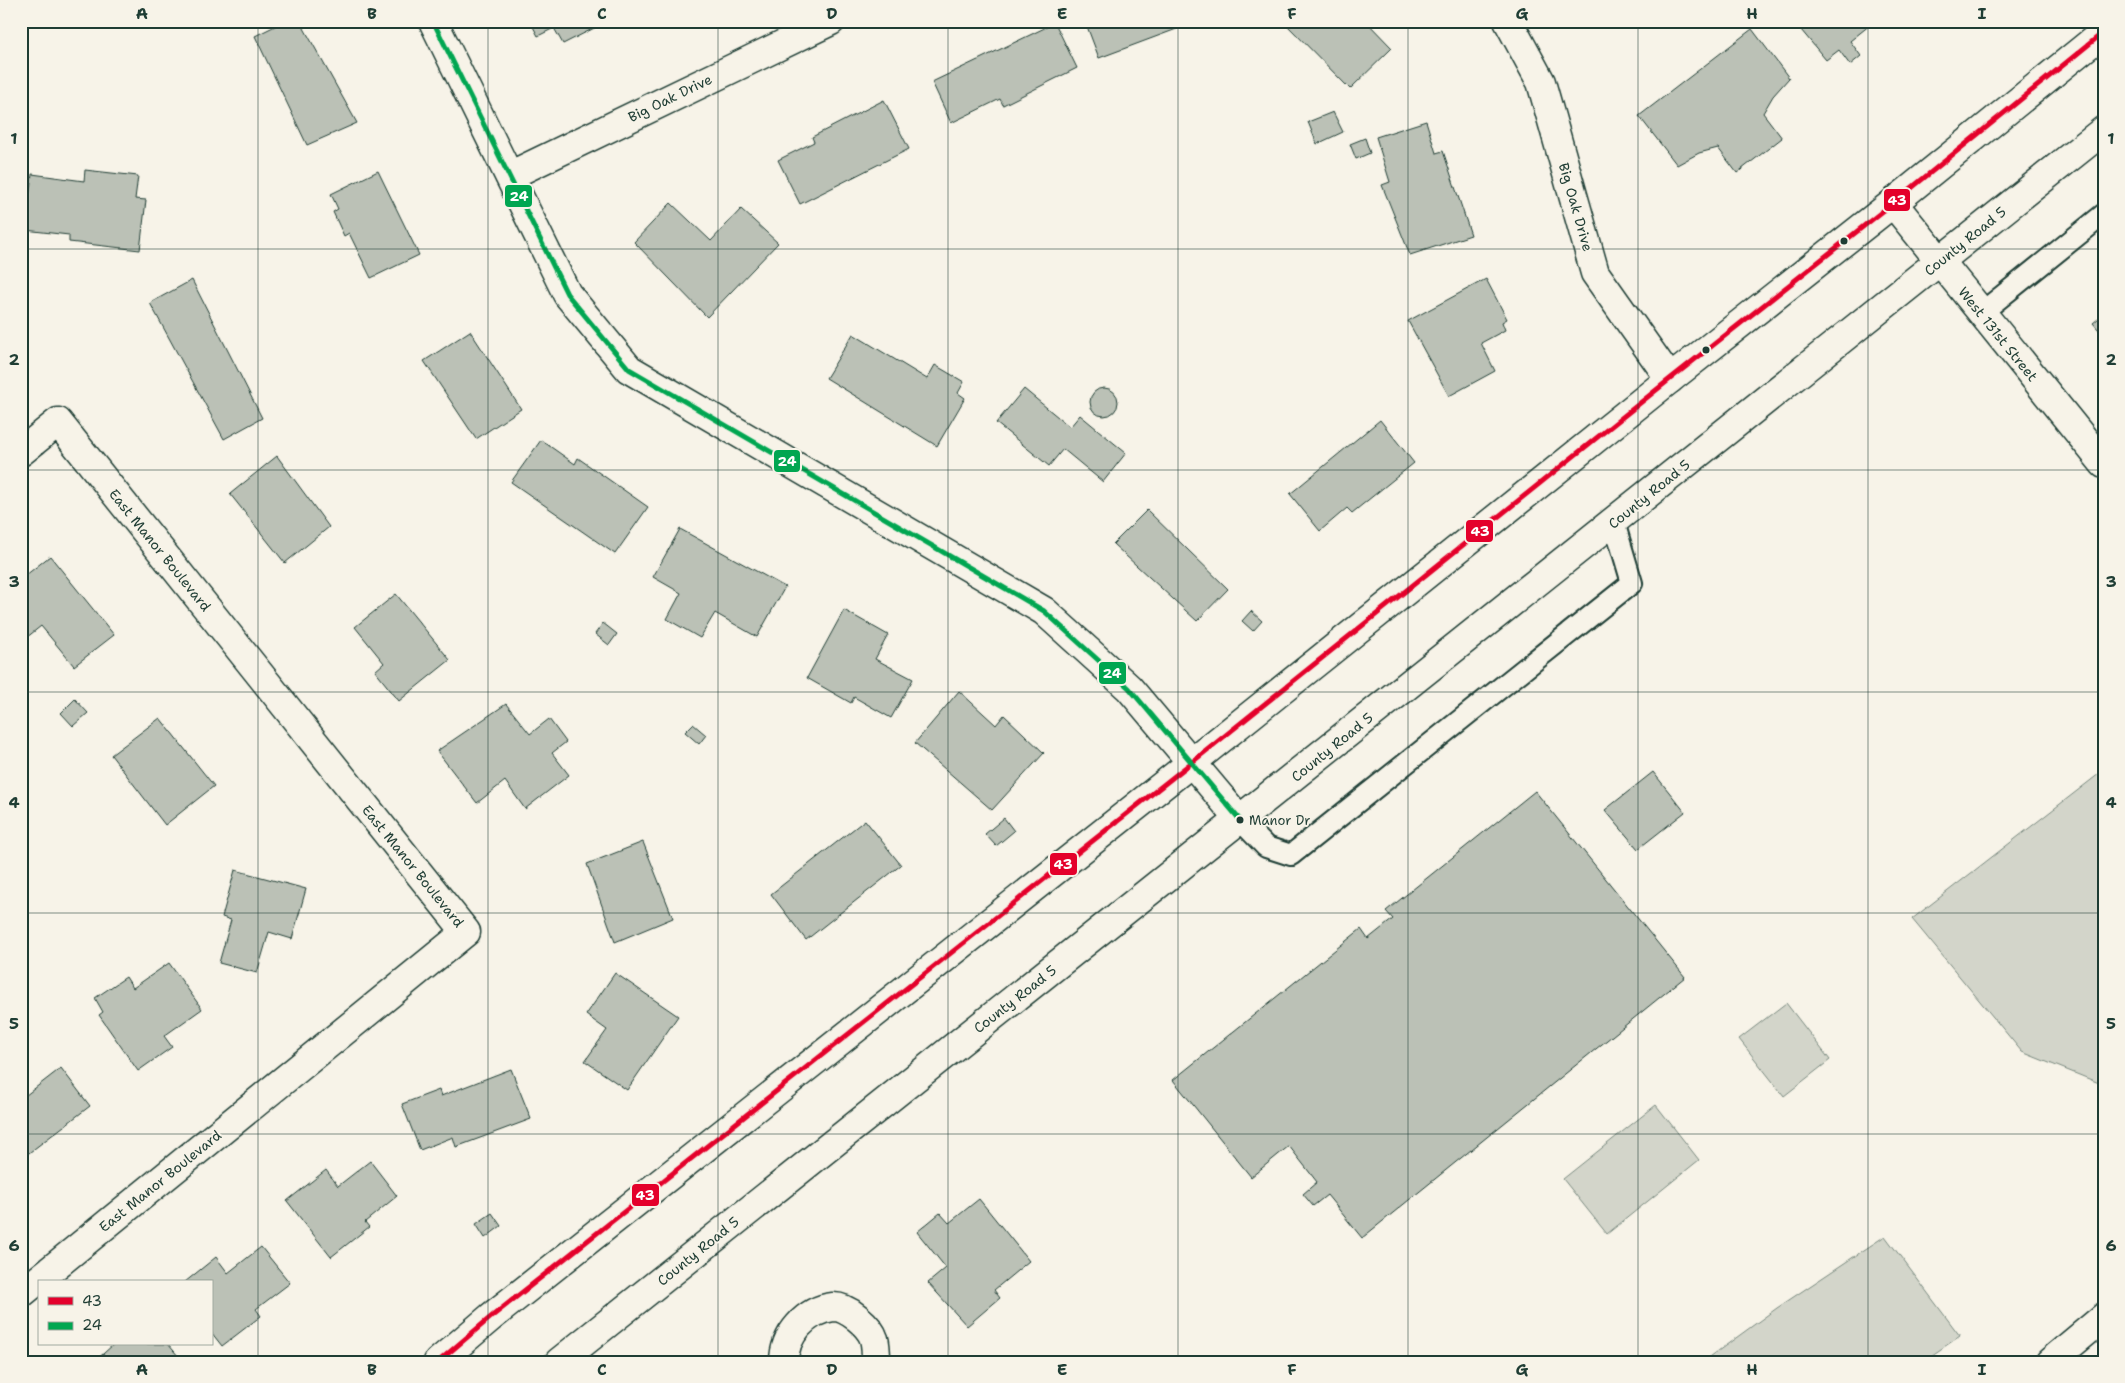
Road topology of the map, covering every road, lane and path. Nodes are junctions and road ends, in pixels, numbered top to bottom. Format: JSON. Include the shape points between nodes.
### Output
{"nodes":[{"id":1,"x":433,"y":21,"type":"edge"},
{"id":2,"x":831,"y":21,"type":"edge"},
{"id":3,"x":1508,"y":21,"type":"edge"},
{"id":4,"x":2104,"y":32,"type":"edge"},
{"id":5,"x":2104,"y":130,"type":"edge"},
{"id":6,"x":509,"y":176,"type":"junction"},
{"id":7,"x":1893,"y":203,"type":"junction"},
{"id":8,"x":2104,"y":214,"type":"edge"},
{"id":9,"x":1940,"y":262,"type":"junction"},
{"id":10,"x":1981,"y":314,"type":"junction"},
{"id":11,"x":1670,"y":379,"type":"junction"},
{"id":12,"x":21,"y":452,"type":"edge"},
{"id":13,"x":2104,"y":464,"type":"edge"},
{"id":14,"x":1614,"y":522,"type":"junction"},
{"id":15,"x":1191,"y":763,"type":"junction"},
{"id":16,"x":1240,"y":820,"type":"junction"},
{"id":17,"x":38,"y":1280,"type":"edge"},
{"id":18,"x":38,"y":1280,"type":"edge"},
{"id":19,"x":21,"y":1294,"type":"edge"},
{"id":20,"x":2104,"y":1317,"type":"edge"},
{"id":21,"x":438,"y":1362,"type":"edge"},
{"id":22,"x":559,"y":1362,"type":"edge"},
{"id":23,"x":784,"y":1362,"type":"edge"},
{"id":24,"x":876,"y":1362,"type":"edge"},
{"id":25,"x":2050,"y":1362,"type":"edge"}],
"edges":[{"from":1,"to":6,"type":"main road"},
{"from":2,"to":6,"type":"main road","name":"Big Oak Drive"},
{"from":3,"to":11,"type":"main road","name":"Big Oak Drive","via":[[1541,82],[1595,273]]},
{"from":4,"to":7,"type":"main road"},
{"from":5,"to":9,"type":"main road","name":"County Road 5"},
{"from":6,"to":15,"type":"main road","via":[[567,294],[629,369],[1044,611],[1129,688]]},
{"from":7,"to":9,"type":"main road","name":"West 131st Street"},
{"from":7,"to":11,"type":"main road"},
{"from":8,"to":10,"type":"lane"},
{"from":9,"to":10,"type":"main road","name":"West 131st Street"},
{"from":9,"to":14,"type":"main road","name":"County Road 5"},
{"from":10,"to":13,"type":"main road","name":"West 131st Street"},
{"from":11,"to":15,"type":"main road"},
{"from":12,"to":17,"type":"main road","name":"East Manor Boulevard","via":[[58,422],[466,932]]},
{"from":14,"to":16,"type":"main road","name":"County Road 5"},
{"from":14,"to":16,"type":"lane","via":[[1632,583],[1291,855],[1266,847]]},
{"from":15,"to":16,"type":"main road"},
{"from":15,"to":21,"type":"main road"},
{"from":16,"to":22,"type":"main road","name":"County Road 5"},
{"from":18,"to":19,"type":"main road","name":"East Manor Boulevard"},
{"from":20,"to":25,"type":"main road"},
{"from":23,"to":24,"type":"main road","via":[[791,1333],[815,1312],[835,1307],[865,1323],[874,1339]]}]}
